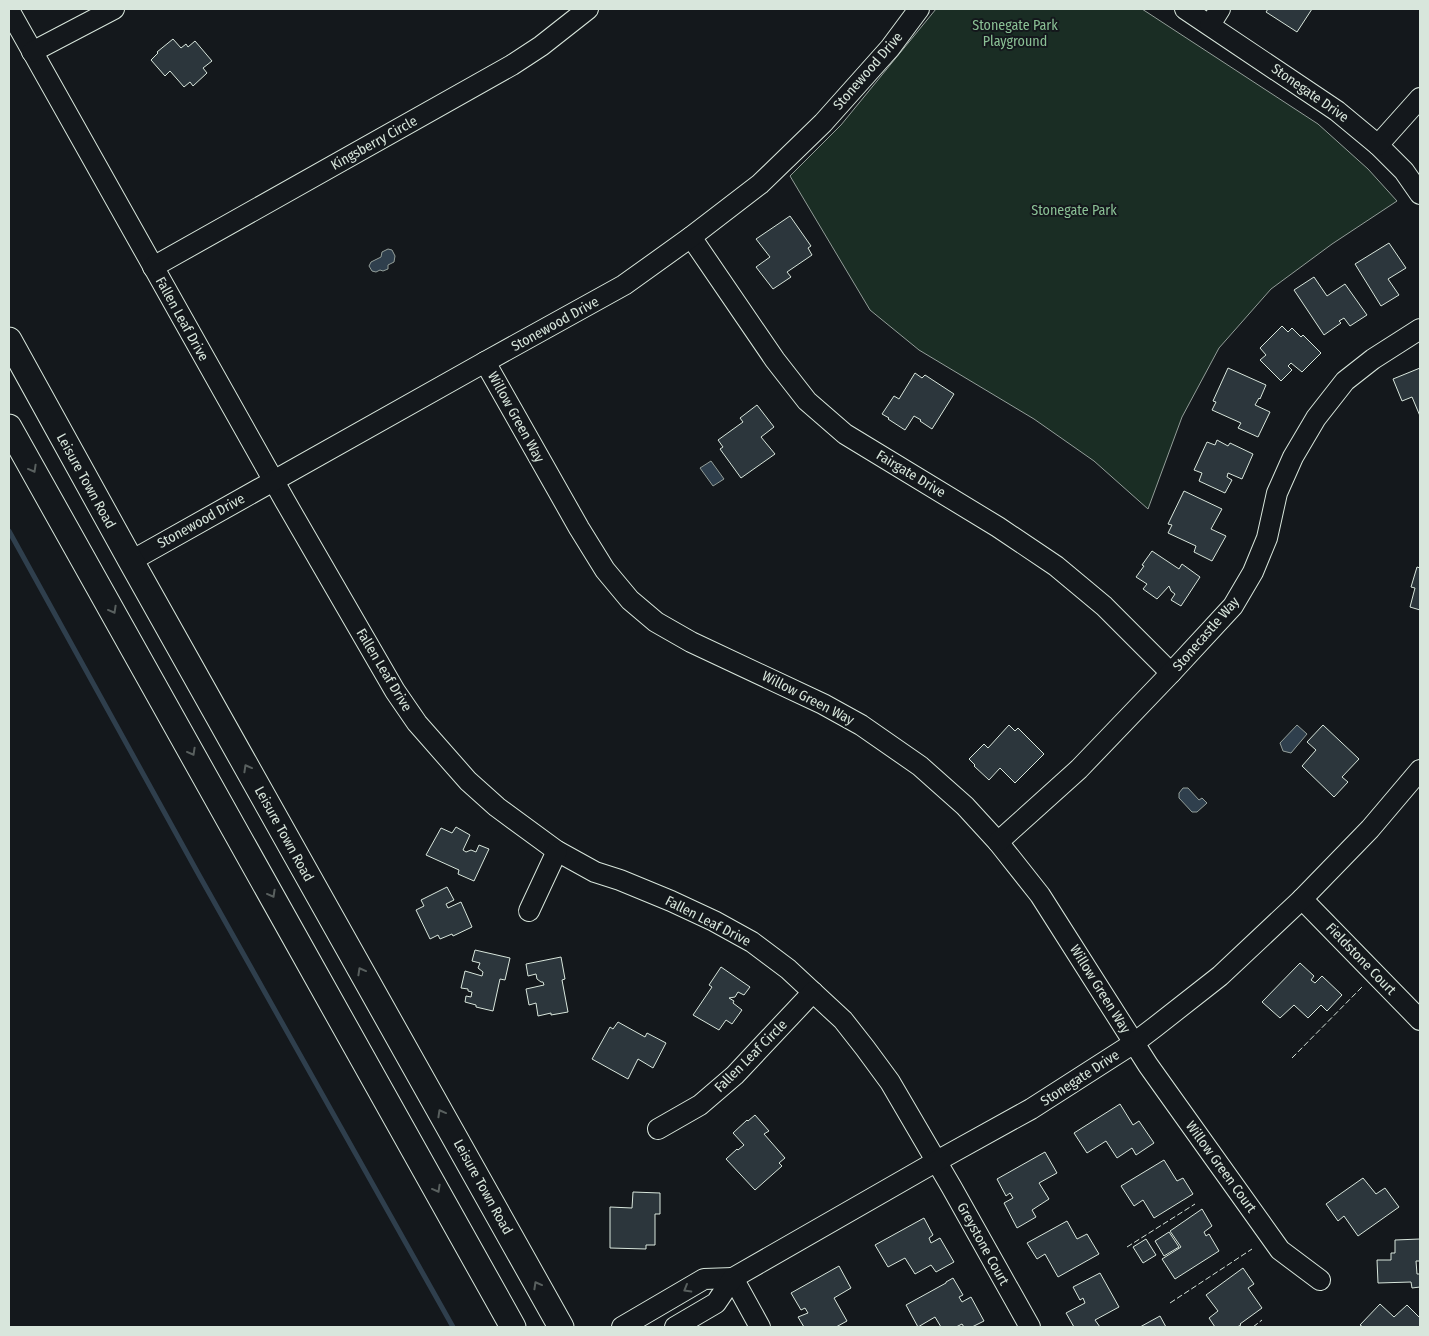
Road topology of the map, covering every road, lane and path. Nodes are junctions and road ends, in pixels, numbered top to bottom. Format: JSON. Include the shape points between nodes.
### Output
{"nodes":[{"id":1,"x":114,"y":9,"type":"edge"},
{"id":2,"x":588,"y":9,"type":"edge"},
{"id":3,"x":919,"y":9,"type":"edge"},
{"id":4,"x":1185,"y":9,"type":"edge"},
{"id":5,"x":9,"y":10,"type":"edge"},
{"id":6,"x":1215,"y":17,"type":"edge"},
{"id":7,"x":32,"y":52,"type":"junction"},
{"id":8,"x":1420,"y":98,"type":"edge"},
{"id":9,"x":1378,"y":145,"type":"junction"},
{"id":10,"x":1420,"y":194,"type":"edge"},
{"id":11,"x":690,"y":237,"type":"junction"},
{"id":12,"x":153,"y":267,"type":"junction"},
{"id":13,"x":1420,"y":329,"type":"edge"},
{"id":14,"x":9,"y":340,"type":"edge"},
{"id":15,"x":485,"y":362,"type":"junction"},
{"id":16,"x":9,"y":426,"type":"edge"},
{"id":17,"x":274,"y":481,"type":"junction"},
{"id":18,"x":131,"y":560,"type":"junction"},
{"id":19,"x":1171,"y":673,"type":"junction"},
{"id":20,"x":1420,"y":770,"type":"edge"},
{"id":21,"x":998,"y":842,"type":"junction"},
{"id":22,"x":558,"y":851,"type":"junction"},
{"id":23,"x":1302,"y":899,"type":"junction"},
{"id":24,"x":529,"y":911,"type":"dead end"},
{"id":25,"x":813,"y":992,"type":"junction"},
{"id":26,"x":1420,"y":1020,"type":"edge"},
{"id":27,"x":1134,"y":1043,"type":"junction"},
{"id":28,"x":658,"y":1129,"type":"dead end"},
{"id":29,"x":937,"y":1161,"type":"junction"},
{"id":30,"x":733,"y":1278,"type":"junction"},
{"id":31,"x":1320,"y":1280,"type":"dead end"},
{"id":32,"x":513,"y":1327,"type":"edge"},
{"id":33,"x":561,"y":1327,"type":"edge"},
{"id":34,"x":622,"y":1327,"type":"edge"},
{"id":35,"x":675,"y":1327,"type":"edge"},
{"id":36,"x":760,"y":1327,"type":"edge"},
{"id":37,"x":1030,"y":1327,"type":"edge"}],
"edges":[{"from":1,"to":7,"type":"street"},
{"from":2,"to":12,"type":"street","name":"Kingsberry Circle","via":[[512,65]]},
{"from":3,"to":11,"type":"street","name":"Stonewood Drive","via":[[890,48],[823,122],[760,184]]},
{"from":4,"to":6,"type":"street","name":"Stonegate Drive"},
{"from":5,"to":7,"type":"street","name":"Fallen Leaf Drive"},
{"from":6,"to":9,"type":"street","name":"Stonegate Drive"},
{"from":7,"to":12,"type":"street","name":"Fallen Leaf Drive"},
{"from":8,"to":9,"type":"street"},
{"from":9,"to":10,"type":"street","name":"Stonegate Drive","via":[[1404,171]]},
{"from":11,"to":15,"type":"street","name":"Stonewood Drive","via":[[624,285]]},
{"from":11,"to":19,"type":"street","name":"Fairgate Drive","via":[[807,401],[845,434],[1056,566],[1104,606]]},
{"from":12,"to":17,"type":"street","name":"Fallen Leaf Drive"},
{"from":13,"to":19,"type":"street","name":"Stonecastle Way","via":[[1345,381],[1316,418],[1293,457],[1277,494],[1267,538],[1253,572],[1233,606]]},
{"from":14,"to":18,"type":"main road","name":"Leisure Town Road"},
{"from":15,"to":17,"type":"street","name":"Stonewood Drive"},
{"from":15,"to":21,"type":"street","name":"Willow Green Way","via":[[579,528],[605,570],[630,600],[656,622],[691,642],[861,725],[920,766],[965,806]]},
{"from":16,"to":32,"type":"main road","one_way":true},
{"from":17,"to":18,"type":"street","name":"Stonewood Drive"},
{"from":17,"to":22,"type":"street","name":"Fallen Leaf Drive","via":[[395,692],[417,723],[468,781],[497,807]]},
{"from":33,"to":18,"type":"main road","name":"Leisure Town Road","one_way":true},
{"from":19,"to":21,"type":"street","name":"Stonecastle Way","via":[[1080,769]]},
{"from":20,"to":23,"type":"street","name":"Stonegate Drive","via":[[1370,829]]},
{"from":21,"to":27,"type":"street","name":"Willow Green Way","via":[[1040,895]]},
{"from":22,"to":24,"type":"street"},
{"from":22,"to":25,"type":"street","name":"Fallen Leaf Drive","via":[[595,872],[671,901],[752,942]]},
{"from":23,"to":26,"type":"street","name":"Fieldstone Court"},
{"from":23,"to":27,"type":"street","name":"Stonegate Drive","via":[[1220,976]]},
{"from":25,"to":28,"type":"street","name":"Fallen Leaf Circle","via":[[735,1075],[700,1105]]},
{"from":25,"to":29,"type":"street","name":"Fallen Leaf Drive","via":[[843,1020],[866,1048]]},
{"from":27,"to":29,"type":"street","name":"Stonegate Drive","via":[[1031,1109]]},
{"from":27,"to":31,"type":"street","name":"Willow Green Court","via":[[1280,1250]]},
{"from":29,"to":30,"type":"street","name":"Stonegate Drive"},
{"from":29,"to":37,"type":"street","name":"Greystone Court"},
{"from":30,"to":34,"type":"street","name":"Stonegate Drive","one_way":true,"via":[[704,1279]]},
{"from":30,"to":35,"type":"street","name":"Stonegate Drive","via":[[716,1303]]},
{"from":30,"to":36,"type":"street"}]}
